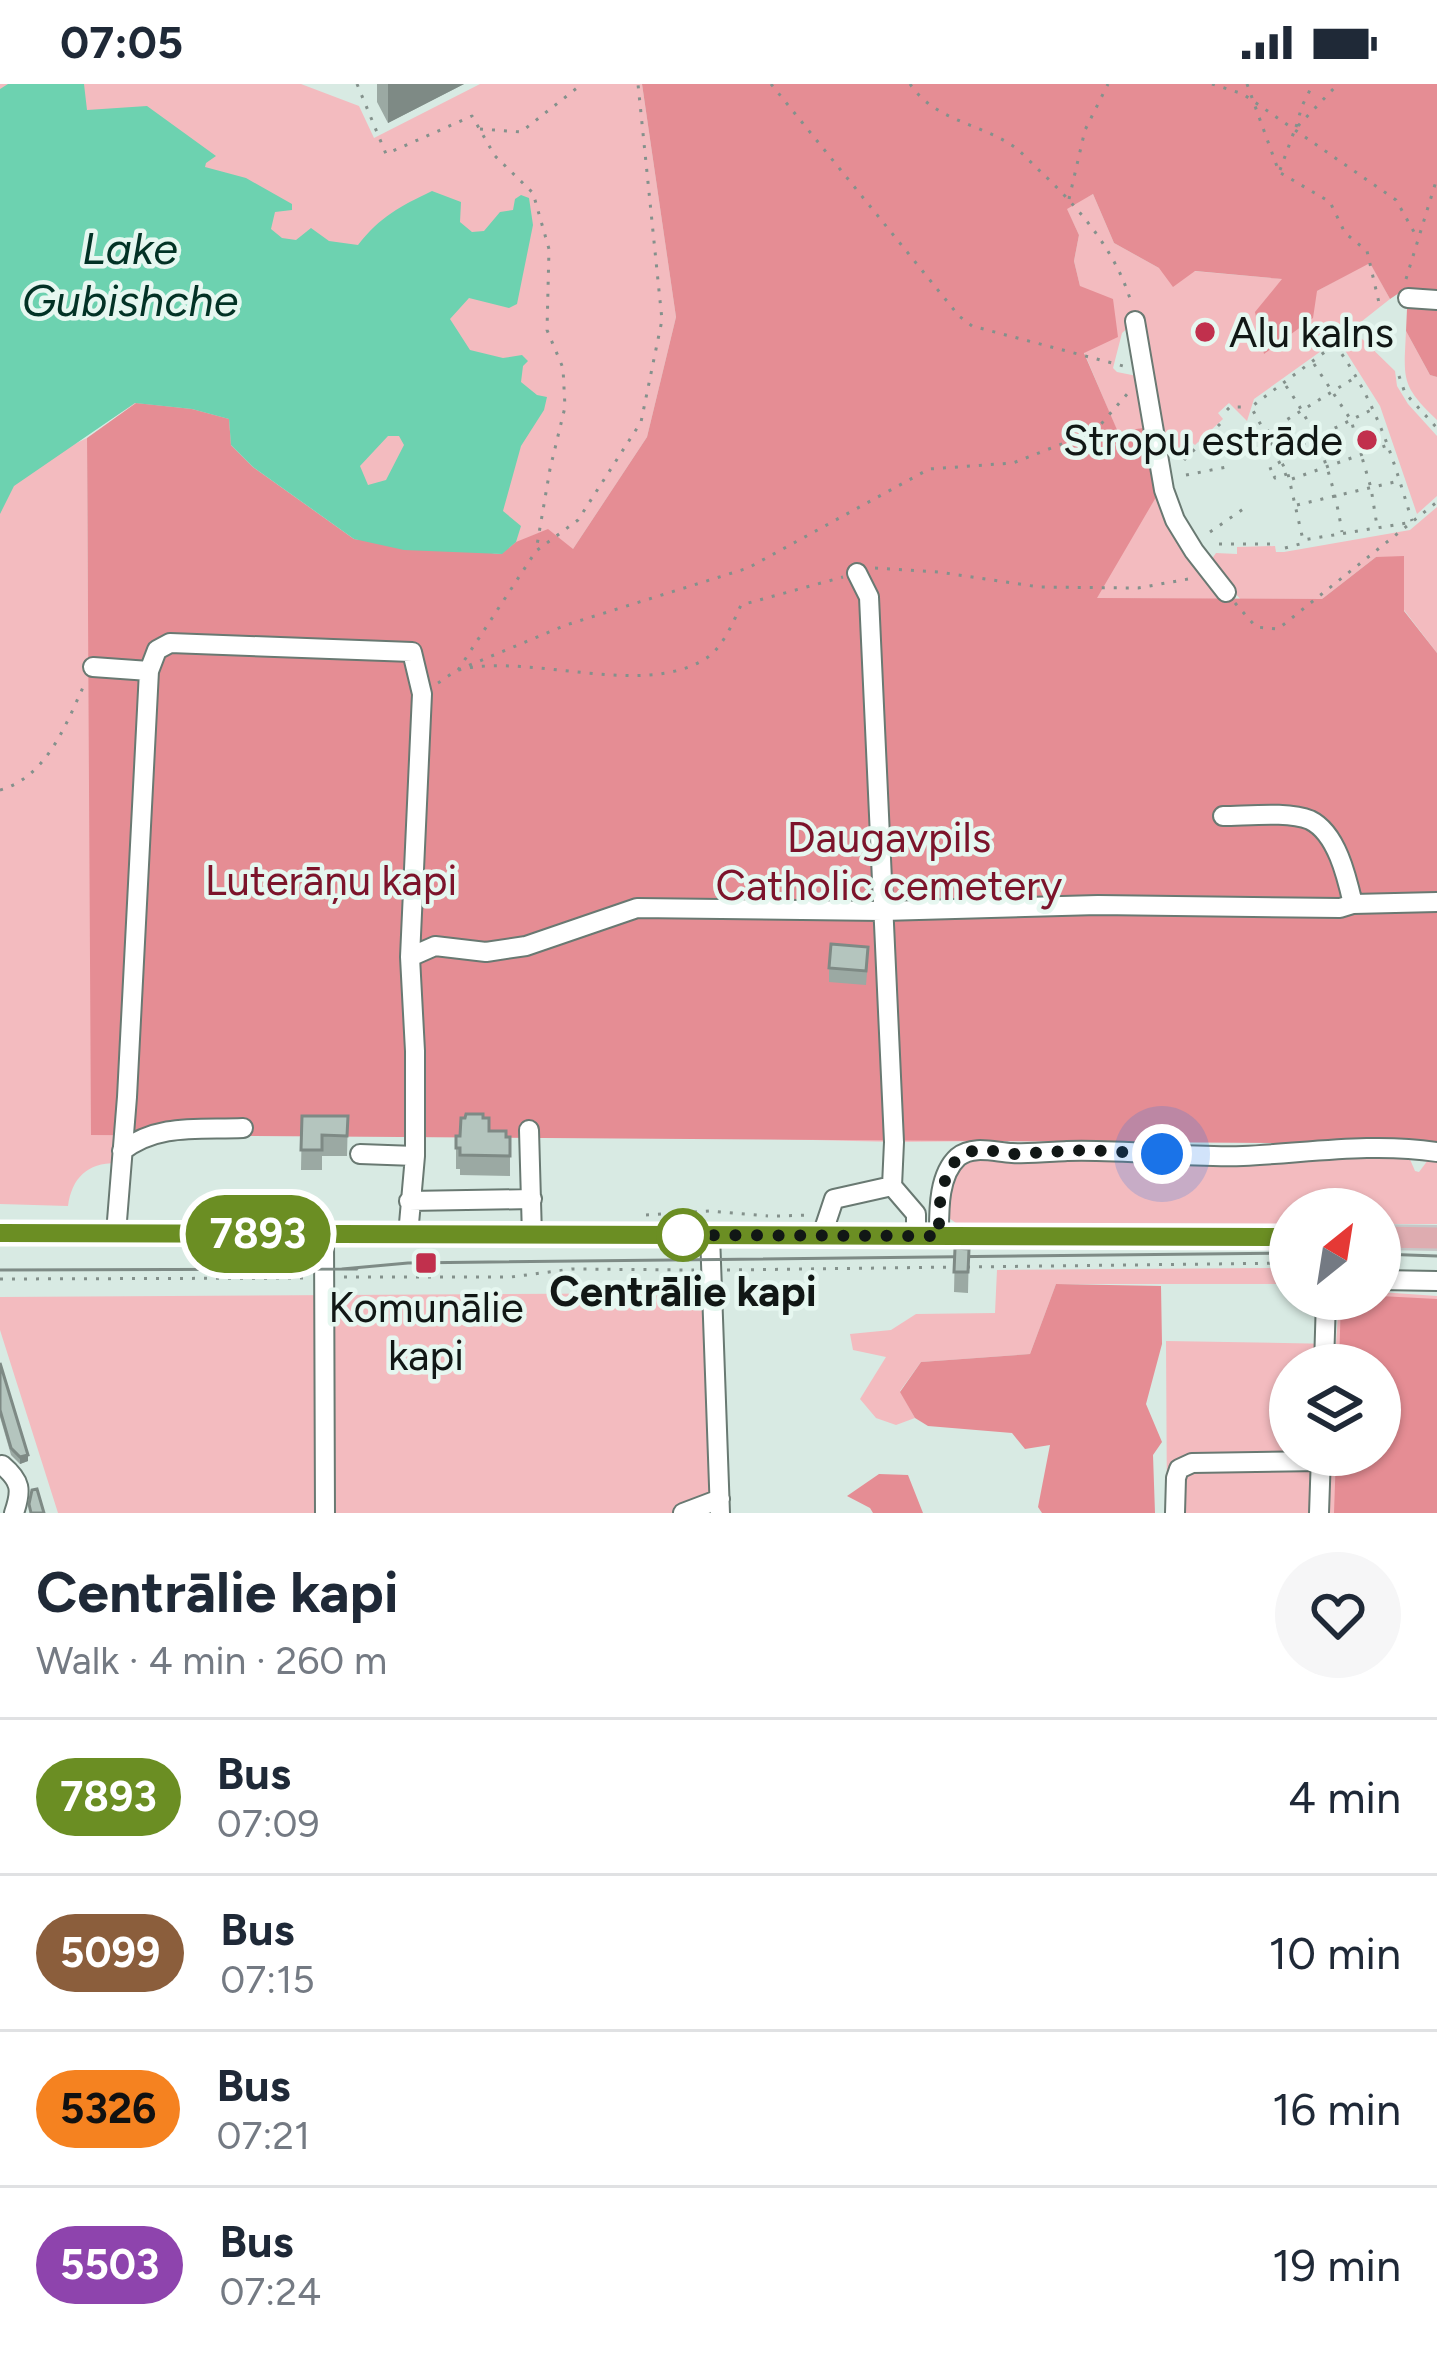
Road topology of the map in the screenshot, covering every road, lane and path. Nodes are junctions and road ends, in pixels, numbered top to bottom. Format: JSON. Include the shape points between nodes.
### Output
{"nodes":[{"id":1,"x":357,"y":84,"type":"edge"},
{"id":2,"x":582,"y":84,"type":"edge"},
{"id":3,"x":638,"y":84,"type":"edge"},
{"id":4,"x":771,"y":84,"type":"edge"},
{"id":5,"x":910,"y":84,"type":"edge"},
{"id":6,"x":1108,"y":84,"type":"edge"},
{"id":7,"x":1213,"y":84,"type":"edge"},
{"id":8,"x":1247,"y":84,"type":"edge"},
{"id":9,"x":1313,"y":84,"type":"edge"},
{"id":10,"x":1338,"y":84,"type":"edge"},
{"id":11,"x":1253,"y":100,"type":"junction"},
{"id":12,"x":478,"y":129,"type":"junction"},
{"id":13,"x":1295,"y":129,"type":"junction"},
{"id":14,"x":1279,"y":172,"type":"junction"},
{"id":15,"x":1437,"y":178,"type":"edge"},
{"id":16,"x":1069,"y":201,"type":"junction"},
{"id":17,"x":1418,"y":238,"type":"junction"},
{"id":18,"x":1406,"y":293,"type":"joint"},
{"id":19,"x":1437,"y":300,"type":"edge"},
{"id":20,"x":1380,"y":307,"type":"dead end"},
{"id":21,"x":1135,"y":322,"type":"joint"},
{"id":22,"x":1353,"y":331,"type":"dead end"},
{"id":23,"x":1335,"y":344,"type":"junction"},
{"id":24,"x":1312,"y":362,"type":"junction"},
{"id":25,"x":1145,"y":371,"type":"junction"},
{"id":26,"x":1357,"y":376,"type":"junction"},
{"id":27,"x":1399,"y":376,"type":"dead end"},
{"id":28,"x":1283,"y":383,"type":"junction"},
{"id":29,"x":1333,"y":391,"type":"junction"},
{"id":30,"x":1251,"y":407,"type":"junction"},
{"id":31,"x":1375,"y":409,"type":"junction"},
{"id":32,"x":1227,"y":410,"type":"dead end"},
{"id":33,"x":1303,"y":410,"type":"junction"},
{"id":34,"x":1351,"y":421,"type":"junction"},
{"id":35,"x":1222,"y":422,"type":"dead end"},
{"id":36,"x":1437,"y":428,"type":"edge"},
{"id":37,"x":1266,"y":433,"type":"junction"},
{"id":38,"x":1317,"y":436,"type":"junction"},
{"id":39,"x":1388,"y":445,"type":"junction"},
{"id":40,"x":1362,"y":453,"type":"junction"},
{"id":41,"x":1281,"y":458,"type":"junction"},
{"id":42,"x":1184,"y":460,"type":"dead end"},
{"id":43,"x":1232,"y":466,"type":"dead end"},
{"id":44,"x":1328,"y":466,"type":"junction"},
{"id":45,"x":1186,"y":476,"type":"dead end"},
{"id":46,"x":1289,"y":477,"type":"junction"},
{"id":47,"x":1400,"y":481,"type":"junction"},
{"id":48,"x":1371,"y":488,"type":"junction"},
{"id":49,"x":1336,"y":496,"type":"junction"},
{"id":50,"x":1437,"y":502,"type":"edge"},
{"id":51,"x":1249,"y":505,"type":"dead end"},
{"id":52,"x":1296,"y":506,"type":"junction"},
{"id":53,"x":1413,"y":522,"type":"junction"},
{"id":54,"x":1377,"y":528,"type":"junction"},
{"id":55,"x":1210,"y":532,"type":"dead end"},
{"id":56,"x":1342,"y":533,"type":"junction"},
{"id":57,"x":1304,"y":539,"type":"junction"},
{"id":58,"x":1219,"y":544,"type":"dead end"},
{"id":59,"x":1272,"y":544,"type":"dead end"},
{"id":60,"x":1285,"y":548,"type":"dead end"},
{"id":61,"x":536,"y":551,"type":"junction"},
{"id":62,"x":857,"y":573,"type":"junction"},
{"id":63,"x":1212,"y":575,"type":"junction"},
{"id":64,"x":1226,"y":592,"type":"joint"},
{"id":65,"x":93,"y":667,"type":"joint"},
{"id":66,"x":458,"y":670,"type":"junction"},
{"id":67,"x":149,"y":671,"type":"junction"},
{"id":68,"x":422,"y":694,"type":"junction"},
{"id":69,"x":0,"y":790,"type":"edge"},
{"id":70,"x":1223,"y":816,"type":"dead end"},
{"id":71,"x":1437,"y":902,"type":"edge"},
{"id":72,"x":1353,"y":904,"type":"junction"},
{"id":73,"x":883,"y":911,"type":"junction"},
{"id":74,"x":410,"y":957,"type":"junction"},
{"id":75,"x":243,"y":1128,"type":"dead end"},
{"id":76,"x":530,"y":1130,"type":"dead end"},
{"id":77,"x":122,"y":1150,"type":"junction"},
{"id":78,"x":1437,"y":1152,"type":"edge"},
{"id":79,"x":360,"y":1154,"type":"dead end"},
{"id":80,"x":416,"y":1156,"type":"junction"},
{"id":81,"x":892,"y":1186,"type":"junction"},
{"id":82,"x":532,"y":1198,"type":"junction"},
{"id":83,"x":410,"y":1201,"type":"junction"},
{"id":84,"x":640,"y":1216,"type":"dead end"},
{"id":85,"x":825,"y":1225,"type":"junction"},
{"id":86,"x":0,"y":1233,"type":"edge"},
{"id":87,"x":116,"y":1233,"type":"junction"},
{"id":88,"x":323,"y":1234,"type":"junction"},
{"id":89,"x":408,"y":1235,"type":"junction"},
{"id":90,"x":710,"y":1235,"type":"junction"},
{"id":91,"x":532,"y":1236,"type":"junction"},
{"id":92,"x":928,"y":1236,"type":"junction"},
{"id":93,"x":1269,"y":1237,"type":"edge"},
{"id":94,"x":1401,"y":1238,"type":"edge"},
{"id":95,"x":1437,"y":1238,"type":"edge"},
{"id":96,"x":419,"y":1256,"type":"dead end"},
{"id":97,"x":774,"y":1259,"type":"dead end"},
{"id":98,"x":1269,"y":1263,"type":"edge"},
{"id":99,"x":774,"y":1269,"type":"junction"},
{"id":100,"x":712,"y":1270,"type":"junction"},
{"id":101,"x":323,"y":1277,"type":"junction"},
{"id":102,"x":419,"y":1277,"type":"junction"},
{"id":103,"x":0,"y":1279,"type":"edge"},
{"id":104,"x":1401,"y":1280,"type":"edge"},
{"id":105,"x":1437,"y":1281,"type":"edge"},
{"id":106,"x":1269,"y":1460,"type":"edge"},
{"id":107,"x":1,"y":1464,"type":"edge"},
{"id":108,"x":1320,"y":1476,"type":"edge"},
{"id":109,"x":720,"y":1506,"type":"edge"},
{"id":110,"x":14,"y":1513,"type":"edge"},
{"id":111,"x":325,"y":1513,"type":"edge"},
{"id":112,"x":683,"y":1513,"type":"edge"},
{"id":113,"x":1175,"y":1513,"type":"edge"},
{"id":114,"x":1319,"y":1513,"type":"edge"}],
"edges":[{"from":1,"to":12,"type":"path","via":[[386,154],[472,116]]},
{"from":2,"to":12,"type":"path","via":[[520,132]]},
{"from":3,"to":61,"type":"path","via":[[662,320],[641,422],[578,520]]},
{"from":4,"to":25,"type":"path","via":[[958,316]]},
{"from":5,"to":16,"type":"path","via":[[949,118],[1013,146]]},
{"from":6,"to":16,"type":"path","via":[[1085,130]]},
{"from":7,"to":11,"type":"path"},
{"from":8,"to":11,"type":"path"},
{"from":9,"to":13,"type":"path"},
{"from":10,"to":13,"type":"path"},
{"from":11,"to":13,"type":"path"},
{"from":11,"to":14,"type":"path"},
{"from":12,"to":61,"type":"path","via":[[533,193],[549,249],[547,330],[563,368],[565,407]]},
{"from":13,"to":14,"type":"path"},
{"from":13,"to":17,"type":"path","via":[[1396,200]]},
{"from":14,"to":20,"type":"path","via":[[1330,202],[1345,232],[1367,251]]},
{"from":15,"to":17,"type":"path"},
{"from":16,"to":21,"type":"path","via":[[1119,271]]},
{"from":17,"to":18,"type":"path"},
{"from":18,"to":19,"type":"lane"},
{"from":21,"to":25,"type":"lane"},
{"from":22,"to":23,"type":"path"},
{"from":23,"to":24,"type":"path"},
{"from":23,"to":26,"type":"path"},
{"from":24,"to":28,"type":"path"},
{"from":24,"to":29,"type":"path"},
{"from":25,"to":63,"type":"lane","via":[[1164,490]]},
{"from":25,"to":66,"type":"path","via":[[1095,431],[1013,463],[929,469],[748,568],[566,625]]},
{"from":26,"to":29,"type":"path"},
{"from":26,"to":31,"type":"path"},
{"from":27,"to":36,"type":"path"},
{"from":28,"to":30,"type":"path"},
{"from":28,"to":33,"type":"path"},
{"from":29,"to":33,"type":"path"},
{"from":29,"to":34,"type":"path"},
{"from":30,"to":32,"type":"path"},
{"from":30,"to":37,"type":"path"},
{"from":31,"to":34,"type":"path"},
{"from":31,"to":39,"type":"path"},
{"from":33,"to":37,"type":"path"},
{"from":33,"to":38,"type":"path"},
{"from":34,"to":38,"type":"path"},
{"from":34,"to":40,"type":"path"},
{"from":35,"to":42,"type":"path"},
{"from":37,"to":41,"type":"path"},
{"from":38,"to":41,"type":"path"},
{"from":38,"to":44,"type":"path"},
{"from":39,"to":40,"type":"path"},
{"from":39,"to":47,"type":"path"},
{"from":40,"to":44,"type":"path"},
{"from":40,"to":48,"type":"path"},
{"from":41,"to":46,"type":"path"},
{"from":41,"to":46,"type":"path","via":[[1272,473]]},
{"from":43,"to":45,"type":"path"},
{"from":44,"to":46,"type":"path"},
{"from":44,"to":49,"type":"path"},
{"from":46,"to":52,"type":"path"},
{"from":47,"to":48,"type":"path"},
{"from":47,"to":53,"type":"path"},
{"from":48,"to":49,"type":"path"},
{"from":48,"to":54,"type":"path"},
{"from":49,"to":52,"type":"path"},
{"from":49,"to":56,"type":"path"},
{"from":50,"to":53,"type":"path"},
{"from":51,"to":55,"type":"path"},
{"from":52,"to":57,"type":"path"},
{"from":53,"to":54,"type":"path"},
{"from":53,"to":64,"type":"path","via":[[1278,629],[1256,627]]},
{"from":54,"to":56,"type":"path"},
{"from":56,"to":57,"type":"path"},
{"from":57,"to":60,"type":"path"},
{"from":58,"to":59,"type":"path"},
{"from":61,"to":66,"type":"path"},
{"from":62,"to":63,"type":"path","via":[[875,568],[1115,589]]},
{"from":62,"to":66,"type":"path","via":[[741,605],[707,658],[659,676]]},
{"from":62,"to":73,"type":"lane","via":[[869,596]]},
{"from":63,"to":64,"type":"lane"},
{"from":65,"to":67,"type":"lane"},
{"from":65,"to":69,"type":"path","via":[[58,742],[26,780]]},
{"from":66,"to":68,"type":"path"},
{"from":67,"to":68,"type":"lane","via":[[157,650],[170,643],[412,652]]},
{"from":67,"to":77,"type":"lane"},
{"from":68,"to":74,"type":"lane"},
{"from":70,"to":72,"type":"lane","via":[[1315,822],[1343,860]]},
{"from":71,"to":72,"type":"lane"},
{"from":72,"to":73,"type":"lane"},
{"from":73,"to":74,"type":"lane","via":[[637,908],[526,946],[436,946]]},
{"from":73,"to":81,"type":"lane"},
{"from":74,"to":80,"type":"lane"},
{"from":75,"to":77,"type":"lane","via":[[159,1131]]},
{"from":76,"to":82,"type":"lane"},
{"from":77,"to":87,"type":"lane"},
{"from":78,"to":92,"type":"lane","via":[[979,1149],[960,1155],[947,1172]]},
{"from":79,"to":80,"type":"lane"},
{"from":80,"to":83,"type":"lane"},
{"from":81,"to":85,"type":"lane","via":[[834,1199]]},
{"from":81,"to":92,"type":"lane"},
{"from":82,"to":83,"type":"lane"},
{"from":82,"to":91,"type":"lane"},
{"from":83,"to":89,"type":"lane"},
{"from":84,"to":85,"type":"path","via":[[709,1211]]},
{"from":85,"to":90,"type":"main road"},
{"from":85,"to":92,"type":"main road"},
{"from":86,"to":87,"type":"main road"},
{"from":87,"to":88,"type":"main road"},
{"from":88,"to":89,"type":"main road"},
{"from":88,"to":101,"type":"lane"},
{"from":89,"to":91,"type":"main road"},
{"from":90,"to":91,"type":"main road"},
{"from":90,"to":100,"type":"lane"},
{"from":92,"to":93,"type":"main road"},
{"from":94,"to":95,"type":"main road"},
{"from":96,"to":102,"type":"path"},
{"from":97,"to":99,"type":"path"},
{"from":98,"to":99,"type":"path"},
{"from":99,"to":100,"type":"path"},
{"from":100,"to":102,"type":"path"},
{"from":100,"to":109,"type":"lane"},
{"from":101,"to":102,"type":"path"},
{"from":101,"to":103,"type":"path"},
{"from":101,"to":111,"type":"lane"},
{"from":104,"to":105,"type":"lane"},
{"from":106,"to":113,"type":"lane","via":[[1179,1469]]},
{"from":107,"to":110,"type":"lane","via":[[19,1486]]},
{"from":108,"to":114,"type":"lane"},
{"from":109,"to":112,"type":"lane"}]}
